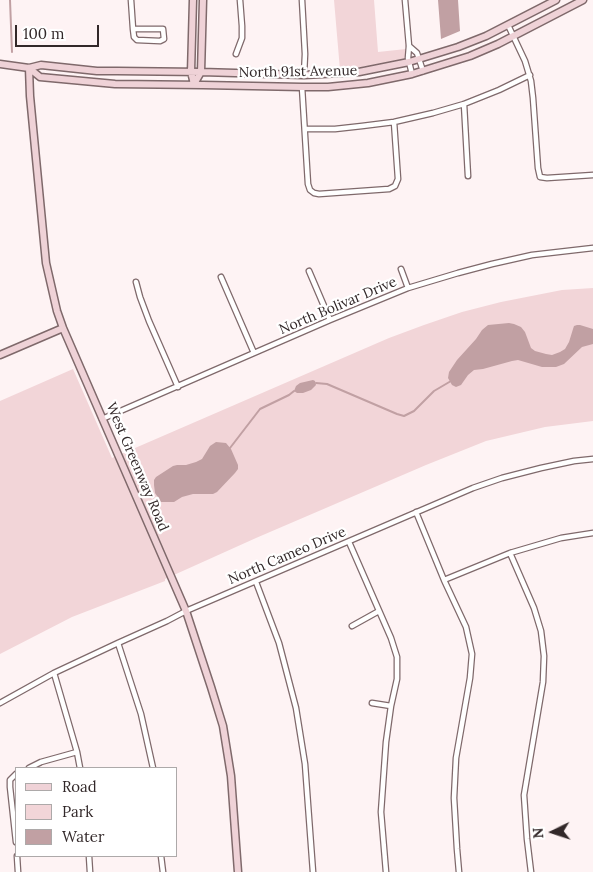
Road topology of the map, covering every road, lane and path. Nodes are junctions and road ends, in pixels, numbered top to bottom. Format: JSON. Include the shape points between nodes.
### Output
{"nodes":[{"id":1,"x":131,"y":0,"type":"edge"},
{"id":2,"x":193,"y":0,"type":"edge"},
{"id":3,"x":203,"y":0,"type":"edge"},
{"id":4,"x":240,"y":0,"type":"edge"},
{"id":5,"x":302,"y":0,"type":"edge"},
{"id":6,"x":405,"y":0,"type":"edge"},
{"id":7,"x":556,"y":0,"type":"edge"},
{"id":8,"x":583,"y":0,"type":"edge"},
{"id":9,"x":508,"y":25,"type":"junction"},
{"id":10,"x":133,"y":29,"type":"junction"},
{"id":11,"x":513,"y":36,"type":"junction"},
{"id":12,"x":409,"y":46,"type":"junction"},
{"id":13,"x":236,"y":54,"type":"dead end"},
{"id":14,"x":419,"y":60,"type":"junction"},
{"id":15,"x":409,"y":62,"type":"junction"},
{"id":16,"x":3,"y":64,"type":"edge"},
{"id":17,"x":29,"y":68,"type":"junction"},
{"id":18,"x":422,"y":71,"type":"junction"},
{"id":19,"x":191,"y":72,"type":"junction"},
{"id":20,"x":201,"y":72,"type":"junction"},
{"id":21,"x":412,"y":74,"type":"junction"},
{"id":22,"x":304,"y":75,"type":"junction"},
{"id":23,"x":530,"y":75,"type":"junction"},
{"id":24,"x":194,"y":84,"type":"junction"},
{"id":25,"x":302,"y":87,"type":"junction"},
{"id":26,"x":464,"y":104,"type":"junction"},
{"id":27,"x":394,"y":122,"type":"junction"},
{"id":28,"x":305,"y":130,"type":"junction"},
{"id":29,"x":593,"y":175,"type":"edge"},
{"id":30,"x":468,"y":176,"type":"dead end"},
{"id":31,"x":593,"y":248,"type":"edge"},
{"id":32,"x":401,"y":269,"type":"dead end"},
{"id":33,"x":309,"y":271,"type":"dead end"},
{"id":34,"x":221,"y":276,"type":"dead end"},
{"id":35,"x":136,"y":282,"type":"dead end"},
{"id":36,"x":408,"y":288,"type":"junction"},
{"id":37,"x":330,"y":320,"type":"junction"},
{"id":38,"x":63,"y":328,"type":"junction"},
{"id":39,"x":254,"y":353,"type":"junction"},
{"id":40,"x":0,"y":355,"type":"edge"},
{"id":41,"x":178,"y":387,"type":"junction"},
{"id":42,"x":102,"y":419,"type":"junction"},
{"id":43,"x":593,"y":459,"type":"edge"},
{"id":44,"x":416,"y":512,"type":"junction"},
{"id":45,"x":593,"y":533,"type":"edge"},
{"id":46,"x":349,"y":542,"type":"junction"},
{"id":47,"x":510,"y":553,"type":"junction"},
{"id":48,"x":444,"y":580,"type":"junction"},
{"id":49,"x":256,"y":582,"type":"junction"},
{"id":50,"x":186,"y":611,"type":"junction"},
{"id":51,"x":379,"y":611,"type":"junction"},
{"id":52,"x":352,"y":626,"type":"dead end"},
{"id":53,"x":118,"y":643,"type":"junction"},
{"id":54,"x":54,"y":673,"type":"junction"},
{"id":55,"x":0,"y":703,"type":"edge"},
{"id":56,"x":372,"y":703,"type":"dead end"},
{"id":57,"x":391,"y":706,"type":"junction"},
{"id":58,"x":77,"y":752,"type":"junction"},
{"id":59,"x":30,"y":767,"type":"edge"},
{"id":60,"x":80,"y":767,"type":"edge"},
{"id":61,"x":153,"y":767,"type":"edge"},
{"id":62,"x":15,"y":775,"type":"edge"},
{"id":63,"x":15,"y":833,"type":"edge"},
{"id":64,"x":17,"y":857,"type":"edge"},
{"id":65,"x":89,"y":857,"type":"edge"},
{"id":66,"x":161,"y":857,"type":"edge"},
{"id":67,"x":18,"y":872,"type":"edge"},
{"id":68,"x":90,"y":872,"type":"edge"},
{"id":69,"x":163,"y":872,"type":"edge"},
{"id":70,"x":238,"y":872,"type":"edge"},
{"id":71,"x":313,"y":872,"type":"edge"},
{"id":72,"x":386,"y":872,"type":"edge"},
{"id":73,"x":459,"y":872,"type":"edge"},
{"id":74,"x":531,"y":872,"type":"edge"}],
"edges":[{"from":1,"to":10,"type":"street"},
{"from":2,"to":19,"type":"main road"},
{"from":3,"to":20,"type":"main road"},
{"from":4,"to":13,"type":"street","via":[[242,38]]},
{"from":5,"to":22,"type":"street"},
{"from":6,"to":12,"type":"street"},
{"from":7,"to":9,"type":"main road","name":"North 91st Avenue"},
{"from":8,"to":11,"type":"main road","name":"North 91st Avenue"},
{"from":9,"to":11,"type":"street"},
{"from":9,"to":14,"type":"main road","name":"North 91st Avenue","via":[[463,46]]},
{"from":10,"to":10,"type":"street","via":[[163,29],[164,39],[136,40]]},
{"from":11,"to":18,"type":"main road","name":"North 91st Avenue","via":[[470,56]]},
{"from":11,"to":23,"type":"street"},
{"from":12,"to":14,"type":"street"},
{"from":12,"to":15,"type":"street"},
{"from":14,"to":15,"type":"main road","name":"North 91st Avenue"},
{"from":14,"to":18,"type":"street"},
{"from":15,"to":21,"type":"street"},
{"from":15,"to":22,"type":"main road","name":"North 91st Avenue","via":[[364,71]]},
{"from":16,"to":17,"type":"main road","name":"North 91st Avenue"},
{"from":17,"to":19,"type":"main road","name":"North 91st Avenue","via":[[41,65],[98,71]]},
{"from":17,"to":24,"type":"main road","name":"North 91st Avenue","via":[[40,76],[96,83]]},
{"from":17,"to":38,"type":"main road","name":"West Greenway Road","via":[[46,262]]},
{"from":18,"to":21,"type":"main road","name":"North 91st Avenue"},
{"from":19,"to":20,"type":"main road","name":"North 91st Avenue"},
{"from":19,"to":24,"type":"main road"},
{"from":20,"to":22,"type":"main road","name":"North 91st Avenue"},
{"from":20,"to":24,"type":"main road"},
{"from":21,"to":25,"type":"main road","name":"North 91st Avenue","via":[[368,83]]},
{"from":23,"to":26,"type":"street"},
{"from":23,"to":29,"type":"street","via":[[540,178]]},
{"from":24,"to":25,"type":"main road","name":"North 91st Avenue"},
{"from":25,"to":28,"type":"street"},
{"from":26,"to":27,"type":"street"},
{"from":26,"to":30,"type":"street"},
{"from":27,"to":28,"type":"street"},
{"from":27,"to":28,"type":"street","via":[[398,179],[396,186],[389,189],[312,192],[308,184]]},
{"from":31,"to":36,"type":"street","name":"North Bolivar Drive","via":[[532,255]]},
{"from":32,"to":36,"type":"street"},
{"from":33,"to":37,"type":"street"},
{"from":34,"to":39,"type":"street"},
{"from":35,"to":41,"type":"street"},
{"from":36,"to":37,"type":"street","name":"North Bolivar Drive"},
{"from":37,"to":39,"type":"street","name":"North Bolivar Drive"},
{"from":38,"to":40,"type":"main road"},
{"from":38,"to":42,"type":"main road","name":"West Greenway Road"},
{"from":39,"to":41,"type":"street","name":"North Bolivar Drive"},
{"from":41,"to":42,"type":"street","name":"North Bolivar Drive"},
{"from":42,"to":50,"type":"main road","name":"West Greenway Road"},
{"from":43,"to":44,"type":"street","name":"North Cameo Drive","via":[[502,478]]},
{"from":44,"to":46,"type":"street","name":"North Cameo Drive"},
{"from":44,"to":48,"type":"street"},
{"from":45,"to":47,"type":"street","via":[[561,538]]},
{"from":46,"to":49,"type":"street","name":"North Cameo Drive"},
{"from":46,"to":51,"type":"street"},
{"from":47,"to":48,"type":"street"},
{"from":47,"to":74,"type":"street","via":[[534,608],[544,656],[543,682],[524,795]]},
{"from":48,"to":73,"type":"street","via":[[466,627],[472,654],[456,758],[454,798]]},
{"from":49,"to":50,"type":"street","name":"North Cameo Drive"},
{"from":49,"to":71,"type":"street","via":[[279,644],[296,708],[305,764]]},
{"from":50,"to":53,"type":"street","name":"North Cameo Drive"},
{"from":50,"to":70,"type":"main road","name":"West Greenway Road","via":[[223,726],[231,776]]},
{"from":51,"to":52,"type":"street"},
{"from":51,"to":57,"type":"street","via":[[397,657],[397,679]]},
{"from":53,"to":54,"type":"street","name":"North Cameo Drive"},
{"from":53,"to":61,"type":"street","via":[[141,714]]},
{"from":54,"to":55,"type":"street","name":"North Cameo Drive"},
{"from":54,"to":58,"type":"street"},
{"from":56,"to":57,"type":"street"},
{"from":57,"to":72,"type":"street","via":[[381,812]]},
{"from":58,"to":59,"type":"street"},
{"from":58,"to":60,"type":"street"},
{"from":62,"to":63,"type":"street","via":[[10,780]]},
{"from":64,"to":67,"type":"street"},
{"from":65,"to":68,"type":"street"},
{"from":66,"to":69,"type":"street"}]}
